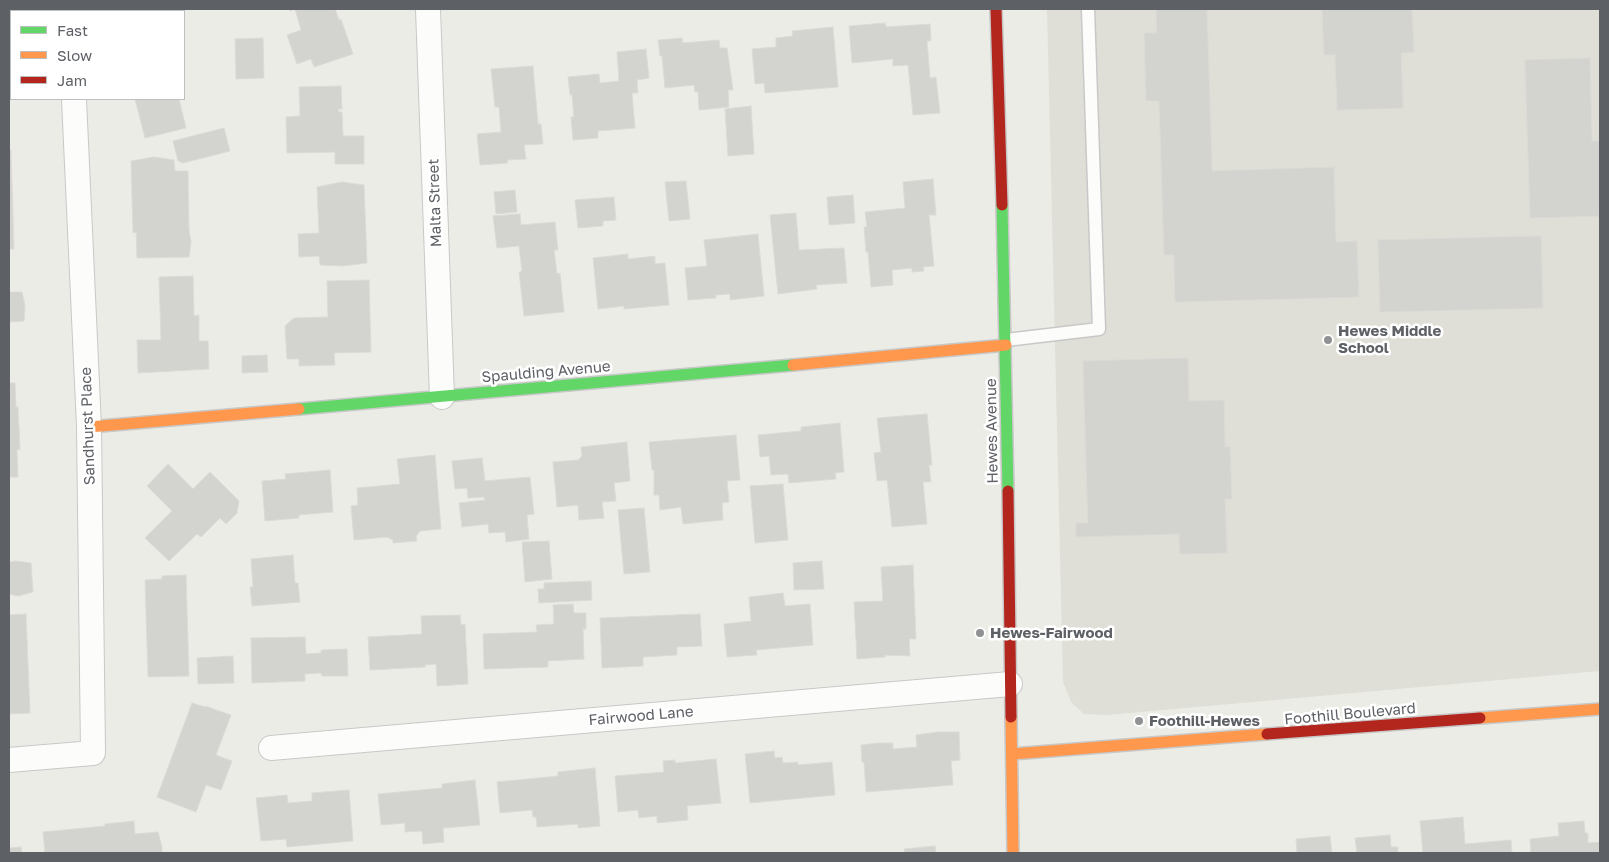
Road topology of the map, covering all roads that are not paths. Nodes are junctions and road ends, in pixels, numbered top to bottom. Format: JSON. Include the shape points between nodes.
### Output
{"nodes":[{"id":1,"x":428,"y":9,"type":"edge"},
{"id":2,"x":996,"y":9,"type":"edge"},
{"id":3,"x":1088,"y":9,"type":"edge"},
{"id":4,"x":74,"y":100,"type":"edge"},
{"id":5,"x":1006,"y":342,"type":"junction"},
{"id":6,"x":442,"y":397,"type":"junction"},
{"id":7,"x":88,"y":427,"type":"junction"},
{"id":8,"x":1010,"y":684,"type":"junction"},
{"id":9,"x":1600,"y":709,"type":"edge"},
{"id":10,"x":271,"y":748,"type":"dead end"},
{"id":11,"x":1012,"y":754,"type":"junction"},
{"id":12,"x":9,"y":760,"type":"edge"},
{"id":13,"x":1013,"y":853,"type":"edge"}],
"edges":[{"from":1,"to":6,"type":"street","name":"Malta Street"},
{"from":2,"to":5,"type":"street","name":"Hewes Avenue"},
{"from":3,"to":5,"type":"lane","via":[[1099,328]]},
{"from":4,"to":7,"type":"street","name":"Sandhurst Place"},
{"from":5,"to":6,"type":"street","name":"Spaulding Avenue"},
{"from":5,"to":8,"type":"street","name":"Hewes Avenue"},
{"from":6,"to":7,"type":"street","name":"Spaulding Avenue"},
{"from":7,"to":12,"type":"street","name":"Sandhurst Place","via":[[93,753]]},
{"from":8,"to":10,"type":"street","name":"Fairwood Lane"},
{"from":8,"to":11,"type":"street","name":"Hewes Avenue"},
{"from":9,"to":11,"type":"street","name":"Foothill Boulevard"},
{"from":11,"to":13,"type":"street","name":"Hewes Avenue"}]}
